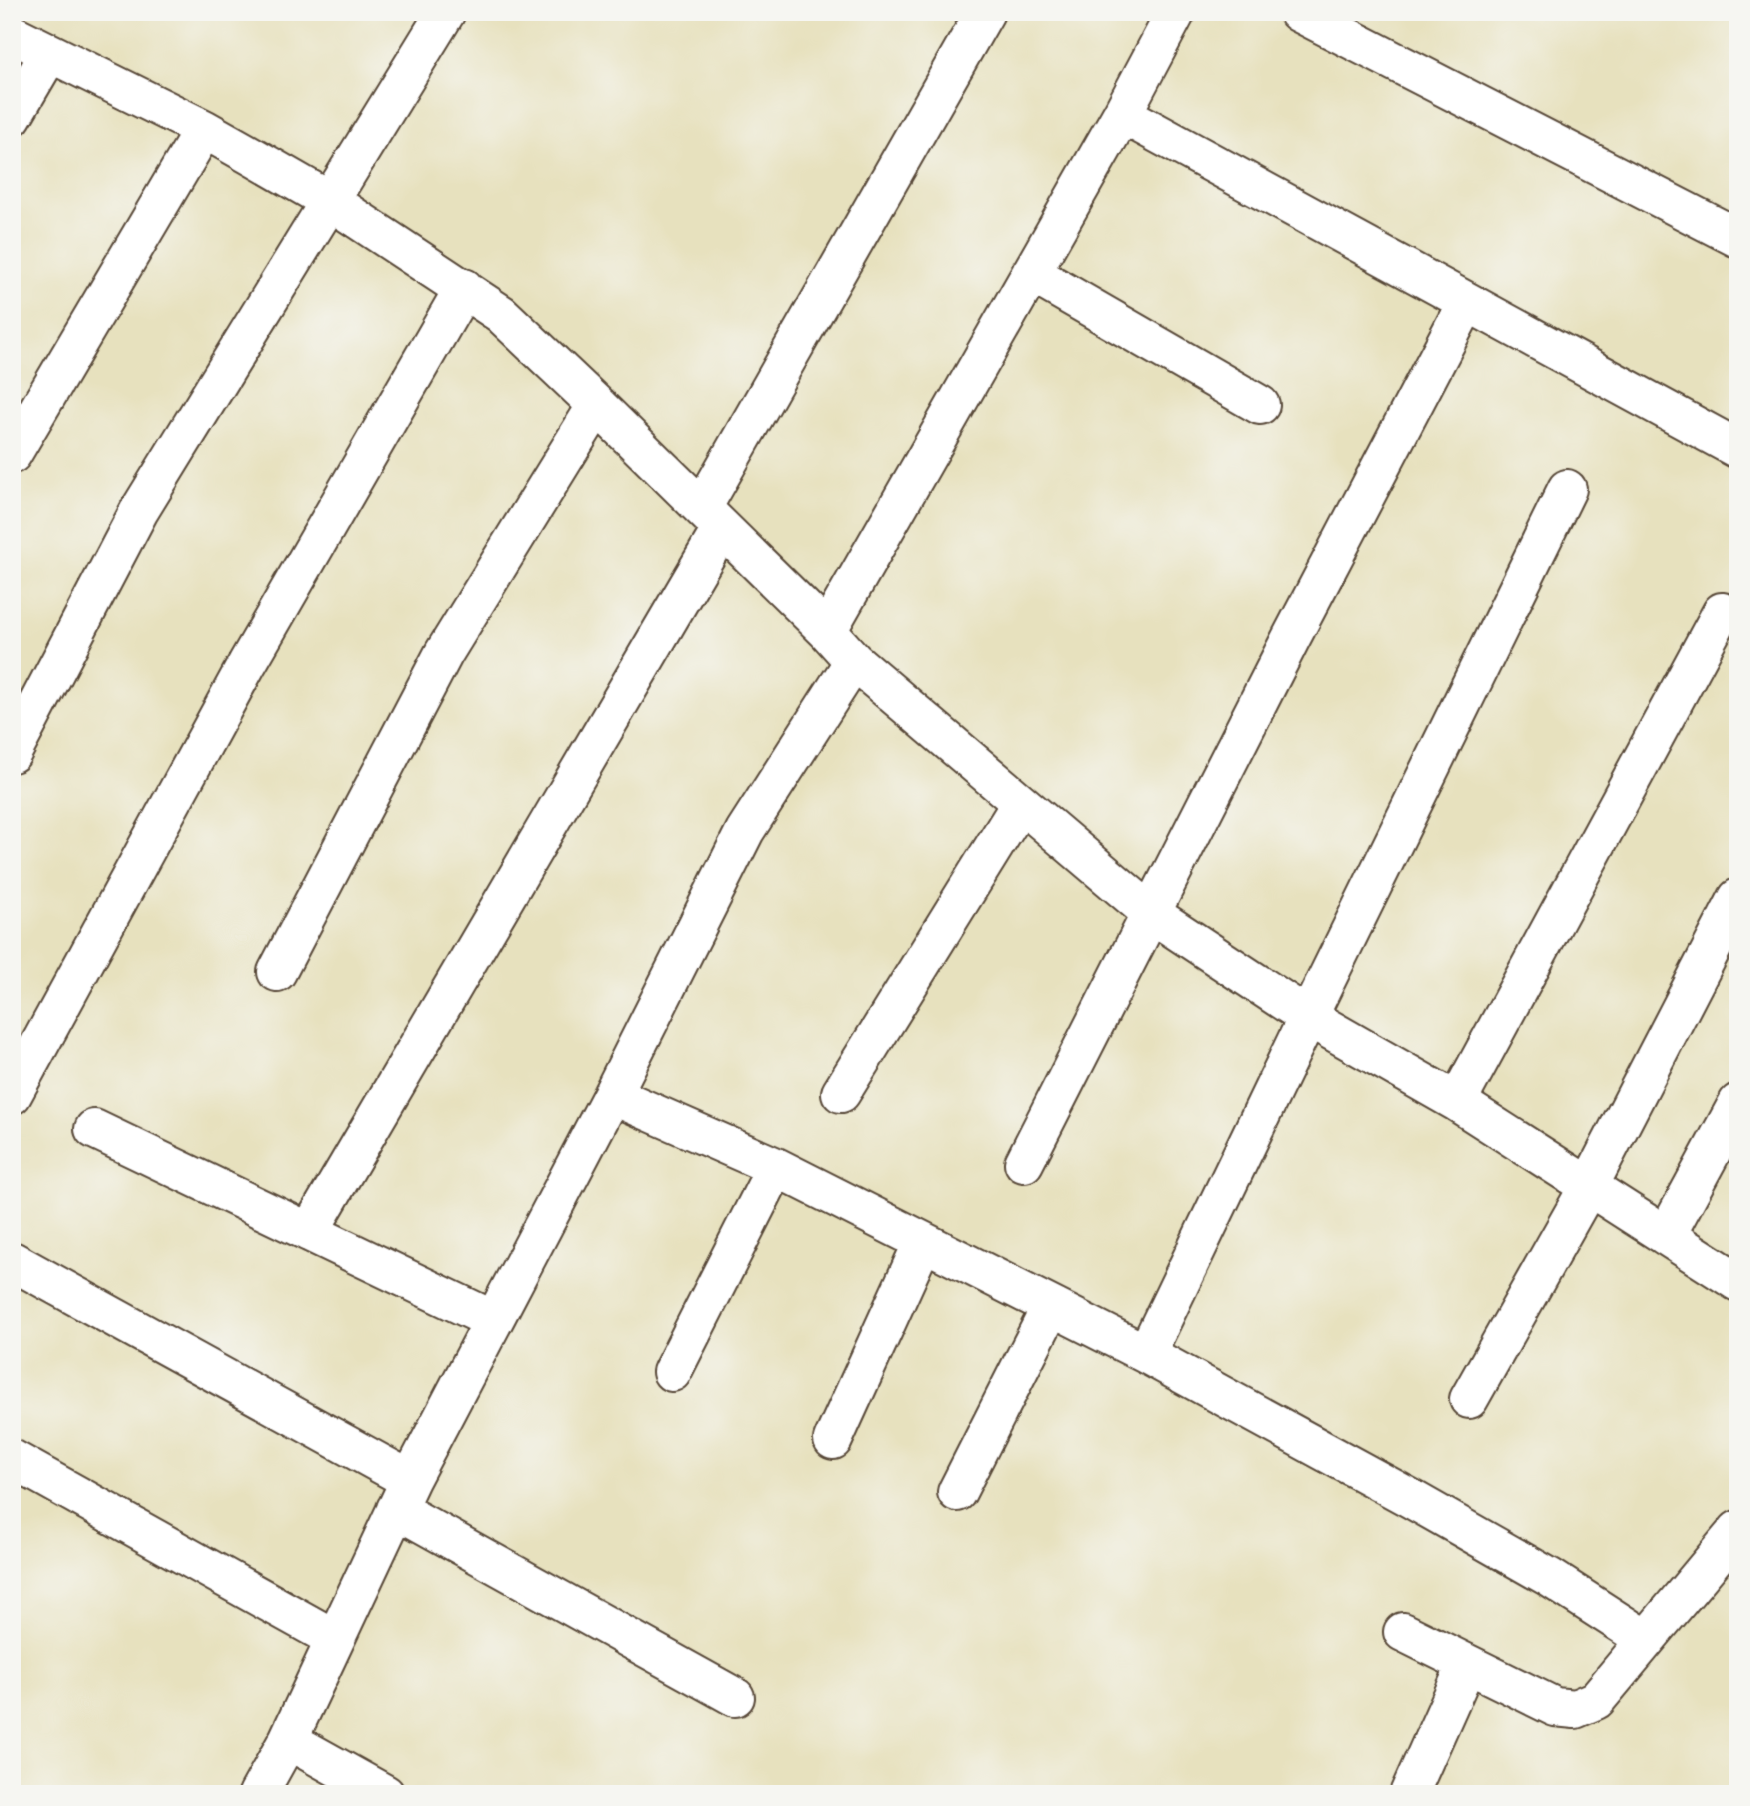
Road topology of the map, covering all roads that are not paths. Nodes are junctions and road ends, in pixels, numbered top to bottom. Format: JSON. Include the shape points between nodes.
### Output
{"nodes":[{"id":1,"x":446,"y":12,"type":"edge"},
{"id":2,"x":985,"y":12,"type":"edge"},
{"id":3,"x":1176,"y":12,"type":"edge"},
{"id":4,"x":1298,"y":12,"type":"edge"},
{"id":5,"x":12,"y":34,"type":"edge"},
{"id":6,"x":49,"y":54,"type":"junction"},
{"id":7,"x":1122,"y":114,"type":"junction"},
{"id":8,"x":12,"y":117,"type":"edge"},
{"id":9,"x":204,"y":129,"type":"junction"},
{"id":10,"x":330,"y":201,"type":"junction"},
{"id":11,"x":1738,"y":237,"type":"edge"},
{"id":12,"x":1031,"y":273,"type":"junction"},
{"id":13,"x":464,"y":288,"type":"junction"},
{"id":14,"x":1468,"y":302,"type":"junction"},
{"id":15,"x":597,"y":405,"type":"junction"},
{"id":16,"x":1260,"y":405,"type":"dead end"},
{"id":17,"x":1738,"y":449,"type":"edge"},
{"id":18,"x":12,"y":454,"type":"edge"},
{"id":19,"x":1567,"y":489,"type":"dead end"},
{"id":20,"x":712,"y":518,"type":"junction"},
{"id":21,"x":1721,"y":612,"type":"dead end"},
{"id":22,"x":827,"y":631,"type":"junction"},
{"id":23,"x":854,"y":661,"type":"junction"},
{"id":24,"x":12,"y":753,"type":"edge"},
{"id":25,"x":1021,"y":803,"type":"junction"},
{"id":26,"x":1738,"y":898,"type":"edge"},
{"id":27,"x":1152,"y":914,"type":"junction"},
{"id":28,"x":277,"y":972,"type":"dead end"},
{"id":29,"x":1308,"y":1017,"type":"junction"},
{"id":30,"x":841,"y":1093,"type":"dead end"},
{"id":31,"x":12,"y":1095,"type":"edge"},
{"id":32,"x":612,"y":1095,"type":"junction"},
{"id":33,"x":1457,"y":1102,"type":"junction"},
{"id":34,"x":1738,"y":1103,"type":"edge"},
{"id":35,"x":94,"y":1129,"type":"dead end"},
{"id":36,"x":1024,"y":1163,"type":"dead end"},
{"id":37,"x":776,"y":1167,"type":"junction"},
{"id":38,"x":1589,"y":1186,"type":"junction"},
{"id":39,"x":309,"y":1232,"type":"junction"},
{"id":40,"x":1666,"y":1236,"type":"junction"},
{"id":41,"x":923,"y":1242,"type":"junction"},
{"id":42,"x":12,"y":1261,"type":"edge"},
{"id":43,"x":1738,"y":1282,"type":"edge"},
{"id":44,"x":1051,"y":1307,"type":"junction"},
{"id":45,"x":493,"y":1320,"type":"junction"},
{"id":46,"x":1146,"y":1354,"type":"junction"},
{"id":47,"x":672,"y":1372,"type":"dead end"},
{"id":48,"x":1469,"y":1399,"type":"dead end"},
{"id":49,"x":833,"y":1440,"type":"dead end"},
{"id":50,"x":12,"y":1459,"type":"edge"},
{"id":51,"x":957,"y":1492,"type":"dead end"},
{"id":52,"x":403,"y":1495,"type":"junction"},
{"id":53,"x":1738,"y":1530,"type":"edge"},
{"id":54,"x":1402,"y":1632,"type":"dead end"},
{"id":55,"x":335,"y":1639,"type":"junction"},
{"id":56,"x":1645,"y":1639,"type":"junction"},
{"id":57,"x":1467,"y":1664,"type":"junction"},
{"id":58,"x":735,"y":1697,"type":"dead end"},
{"id":59,"x":288,"y":1740,"type":"junction"},
{"id":60,"x":258,"y":1794,"type":"edge"},
{"id":61,"x":385,"y":1794,"type":"edge"},
{"id":62,"x":1409,"y":1794,"type":"edge"}],
"edges":[{"from":1,"to":10,"type":"street"},
{"from":2,"to":20,"type":"street"},
{"from":3,"to":7,"type":"street"},
{"from":4,"to":11,"type":"street"},
{"from":5,"to":6,"type":"street"},
{"from":6,"to":8,"type":"street"},
{"from":6,"to":9,"type":"street"},
{"from":7,"to":12,"type":"street"},
{"from":7,"to":14,"type":"street"},
{"from":9,"to":10,"type":"street"},
{"from":9,"to":18,"type":"street"},
{"from":10,"to":13,"type":"street"},
{"from":10,"to":24,"type":"street","via":[[139,511]]},
{"from":12,"to":16,"type":"street"},
{"from":12,"to":22,"type":"street"},
{"from":13,"to":15,"type":"street","via":[[501,314]]},
{"from":13,"to":31,"type":"street","via":[[247,664]]},
{"from":14,"to":17,"type":"street"},
{"from":14,"to":27,"type":"street","via":[[1290,639]]},
{"from":15,"to":20,"type":"street"},
{"from":15,"to":28,"type":"street","via":[[444,653]]},
{"from":19,"to":29,"type":"street"},
{"from":20,"to":22,"type":"street"},
{"from":20,"to":39,"type":"street"},
{"from":21,"to":33,"type":"street"},
{"from":22,"to":23,"type":"street"},
{"from":23,"to":25,"type":"street"},
{"from":23,"to":32,"type":"street","via":[[745,831]]},
{"from":25,"to":27,"type":"street"},
{"from":25,"to":30,"type":"street"},
{"from":26,"to":38,"type":"street"},
{"from":27,"to":29,"type":"street"},
{"from":27,"to":36,"type":"street"},
{"from":29,"to":33,"type":"street"},
{"from":29,"to":46,"type":"street"},
{"from":32,"to":37,"type":"street"},
{"from":32,"to":45,"type":"street"},
{"from":33,"to":38,"type":"street"},
{"from":34,"to":40,"type":"street"},
{"from":35,"to":39,"type":"street"},
{"from":37,"to":41,"type":"street"},
{"from":37,"to":47,"type":"street"},
{"from":38,"to":40,"type":"street"},
{"from":38,"to":48,"type":"street"},
{"from":39,"to":45,"type":"street"},
{"from":40,"to":43,"type":"street"},
{"from":41,"to":44,"type":"street"},
{"from":41,"to":49,"type":"street"},
{"from":42,"to":52,"type":"street"},
{"from":44,"to":46,"type":"street"},
{"from":44,"to":51,"type":"street"},
{"from":45,"to":52,"type":"street"},
{"from":46,"to":56,"type":"street","via":[[1526,1564]]},
{"from":50,"to":55,"type":"street"},
{"from":52,"to":55,"type":"street"},
{"from":52,"to":58,"type":"street"},
{"from":53,"to":56,"type":"street"},
{"from":54,"to":57,"type":"street"},
{"from":55,"to":59,"type":"street"},
{"from":56,"to":57,"type":"street","via":[[1596,1700],[1575,1709],[1555,1707]]},
{"from":57,"to":62,"type":"street"},
{"from":59,"to":60,"type":"street"},
{"from":59,"to":61,"type":"street"}]}
